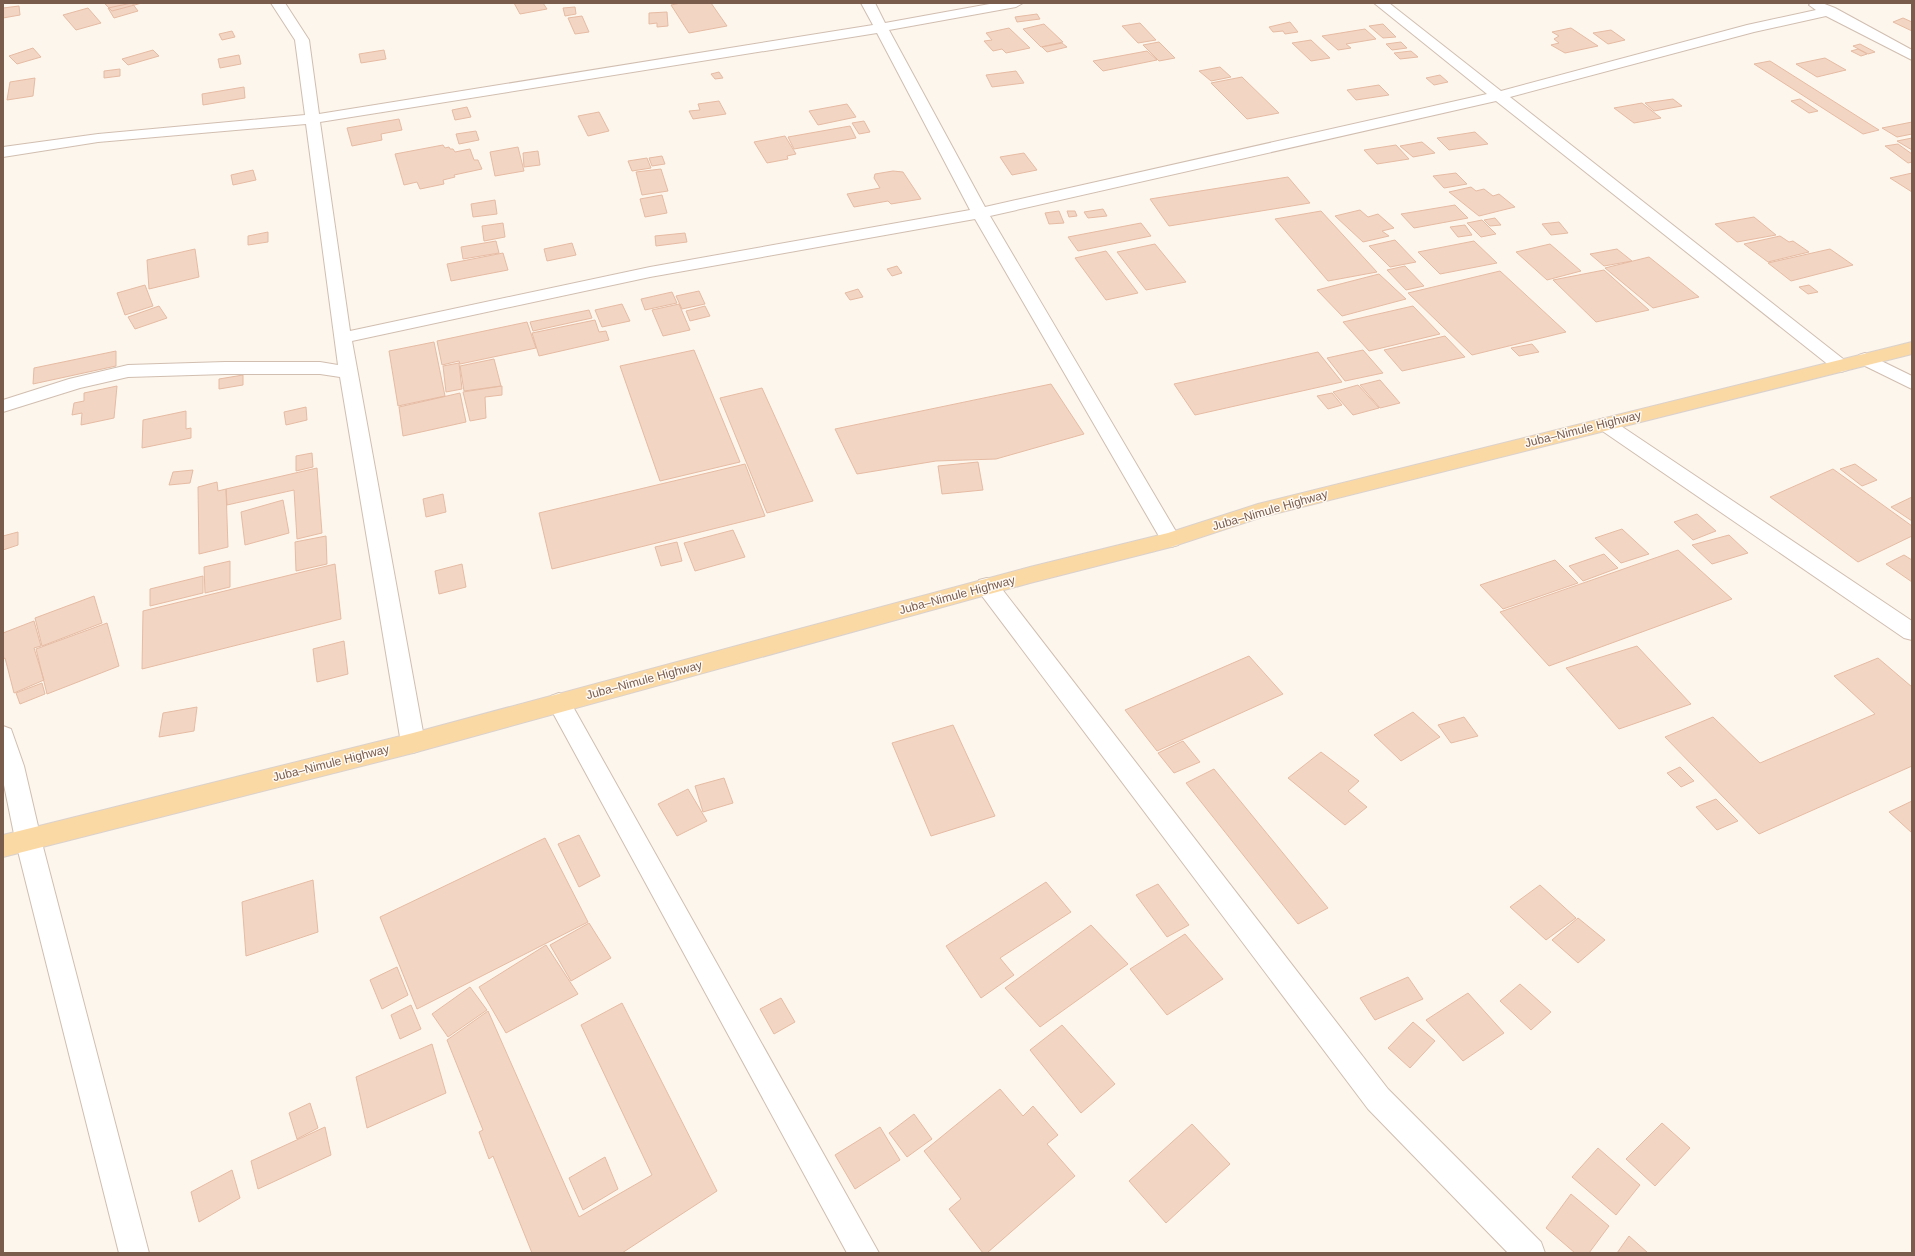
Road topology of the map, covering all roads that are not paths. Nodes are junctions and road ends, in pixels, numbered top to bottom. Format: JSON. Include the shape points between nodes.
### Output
{"nodes":[{"id":1,"x":278,"y":3,"type":"edge"},
{"id":2,"x":868,"y":3,"type":"edge"},
{"id":3,"x":1016,"y":3,"type":"edge"},
{"id":4,"x":1381,"y":3,"type":"edge"},
{"id":5,"x":1813,"y":3,"type":"edge"},
{"id":6,"x":1830,"y":11,"type":"junction"},
{"id":7,"x":882,"y":28,"type":"junction"},
{"id":8,"x":1912,"y":56,"type":"edge"},
{"id":9,"x":1498,"y":96,"type":"junction"},
{"id":10,"x":314,"y":119,"type":"junction"},
{"id":11,"x":3,"y":152,"type":"edge"},
{"id":12,"x":980,"y":213,"type":"junction"},
{"id":13,"x":342,"y":338,"type":"junction"},
{"id":14,"x":1912,"y":348,"type":"edge"},
{"id":15,"x":1866,"y":359,"type":"junction"},
{"id":16,"x":1841,"y":366,"type":"junction"},
{"id":17,"x":349,"y":373,"type":"junction"},
{"id":18,"x":1912,"y":384,"type":"edge"},
{"id":19,"x":3,"y":406,"type":"edge"},
{"id":20,"x":1605,"y":424,"type":"junction"},
{"id":21,"x":1172,"y":540,"type":"junction"},
{"id":22,"x":987,"y":586,"type":"junction"},
{"id":23,"x":1912,"y":632,"type":"edge"},
{"id":24,"x":559,"y":702,"type":"junction"},
{"id":25,"x":3,"y":736,"type":"edge"},
{"id":26,"x":413,"y":743,"type":"junction"},
{"id":27,"x":15,"y":842,"type":"edge"},
{"id":28,"x":134,"y":1253,"type":"edge"},
{"id":29,"x":864,"y":1253,"type":"edge"},
{"id":30,"x":1530,"y":1253,"type":"edge"}],
"edges":[{"from":1,"to":10,"type":"street","via":[[302,40]]},
{"from":2,"to":7,"type":"street"},
{"from":3,"to":7,"type":"street"},
{"from":4,"to":9,"type":"street"},
{"from":5,"to":6,"type":"street"},
{"from":6,"to":8,"type":"street"},
{"from":6,"to":9,"type":"street","via":[[1752,28]]},
{"from":7,"to":10,"type":"street"},
{"from":7,"to":12,"type":"street"},
{"from":9,"to":12,"type":"street"},
{"from":9,"to":16,"type":"street"},
{"from":10,"to":11,"type":"street","via":[[98,138]]},
{"from":10,"to":13,"type":"street"},
{"from":12,"to":13,"type":"street","via":[[650,272]]},
{"from":12,"to":21,"type":"street"},
{"from":13,"to":17,"type":"street"},
{"from":14,"to":15,"type":"main road","name":"Juba–Nimule Highway"},
{"from":15,"to":16,"type":"main road","name":"Juba–Nimule Highway"},
{"from":15,"to":18,"type":"street"},
{"from":16,"to":20,"type":"main road","name":"Juba–Nimule Highway"},
{"from":17,"to":19,"type":"street","via":[[312,368],[128,371],[76,383]]},
{"from":17,"to":26,"type":"street"},
{"from":20,"to":21,"type":"main road","name":"Juba–Nimule Highway","via":[[1258,511]]},
{"from":20,"to":23,"type":"street"},
{"from":21,"to":22,"type":"main road","name":"Juba–Nimule Highway"},
{"from":22,"to":24,"type":"main road","name":"Juba–Nimule Highway"},
{"from":22,"to":30,"type":"street","via":[[1378,1098]]},
{"from":24,"to":26,"type":"main road","name":"Juba–Nimule Highway"},
{"from":24,"to":29,"type":"street"},
{"from":25,"to":27,"type":"street","via":[[12,766]]},
{"from":26,"to":27,"type":"main road","name":"Juba–Nimule Highway"},
{"from":27,"to":28,"type":"street"}]}
